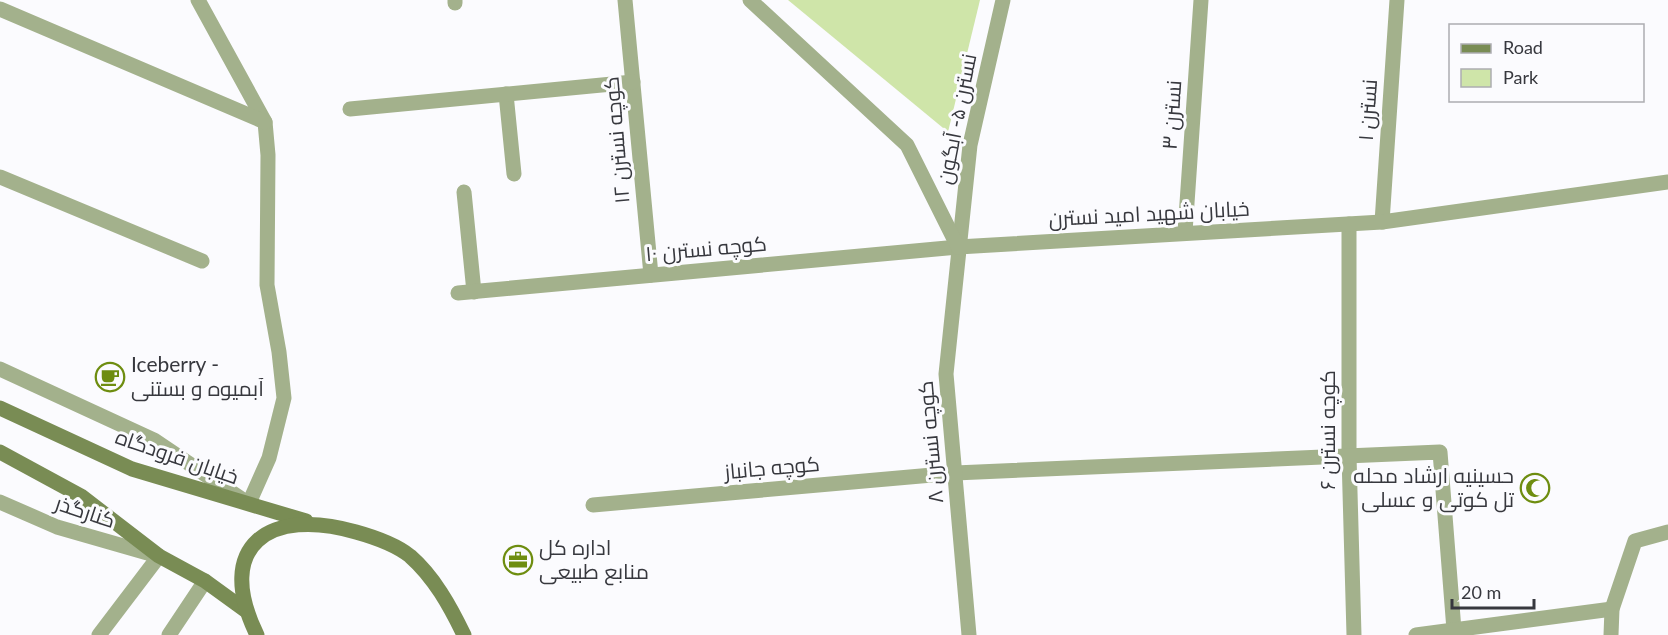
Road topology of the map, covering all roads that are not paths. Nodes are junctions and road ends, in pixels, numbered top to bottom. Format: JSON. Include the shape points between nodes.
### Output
{"nodes":[{"id":1,"x":198,"y":0,"type":"edge"},
{"id":2,"x":625,"y":0,"type":"edge"},
{"id":3,"x":750,"y":0,"type":"edge"},
{"id":4,"x":1003,"y":0,"type":"edge"},
{"id":5,"x":1201,"y":0,"type":"edge"},
{"id":6,"x":1397,"y":0,"type":"edge"},
{"id":7,"x":0,"y":9,"type":"edge"},
{"id":8,"x":633,"y":82,"type":"junction"},
{"id":9,"x":506,"y":94,"type":"junction"},
{"id":10,"x":350,"y":109,"type":"dead end"},
{"id":11,"x":265,"y":122,"type":"junction"},
{"id":12,"x":514,"y":174,"type":"dead end"},
{"id":13,"x":0,"y":177,"type":"edge"},
{"id":14,"x":1668,"y":182,"type":"edge"},
{"id":15,"x":464,"y":192,"type":"dead end"},
{"id":16,"x":1382,"y":222,"type":"junction"},
{"id":17,"x":1349,"y":224,"type":"junction"},
{"id":18,"x":1185,"y":232,"type":"junction"},
{"id":19,"x":958,"y":247,"type":"junction"},
{"id":20,"x":202,"y":261,"type":"dead end"},
{"id":21,"x":651,"y":275,"type":"junction"},
{"id":22,"x":0,"y":369,"type":"edge"},
{"id":23,"x":0,"y":408,"type":"edge"},
{"id":24,"x":0,"y":452,"type":"edge"},
{"id":25,"x":1349,"y":456,"type":"junction"},
{"id":26,"x":955,"y":473,"type":"junction"},
{"id":27,"x":0,"y":501,"type":"edge"},
{"id":28,"x":249,"y":503,"type":"junction"},
{"id":29,"x":593,"y":505,"type":"dead end"},
{"id":30,"x":312,"y":522,"type":"junction"},
{"id":31,"x":1668,"y":532,"type":"edge"},
{"id":32,"x":159,"y":556,"type":"junction"},
{"id":33,"x":205,"y":581,"type":"junction"},
{"id":34,"x":1612,"y":609,"type":"junction"},
{"id":35,"x":245,"y":610,"type":"junction"},
{"id":36,"x":1454,"y":630,"type":"junction"},
{"id":37,"x":99,"y":635,"type":"edge"},
{"id":38,"x":170,"y":635,"type":"edge"},
{"id":39,"x":257,"y":635,"type":"edge"},
{"id":40,"x":464,"y":635,"type":"edge"},
{"id":41,"x":969,"y":635,"type":"edge"},
{"id":42,"x":1353,"y":635,"type":"edge"},
{"id":43,"x":1416,"y":635,"type":"edge"},
{"id":44,"x":1611,"y":635,"type":"edge"}],
"edges":[{"from":1,"to":11,"type":"street"},
{"from":2,"to":8,"type":"street","name":"کوچه نسترن ۱۲"},
{"from":3,"to":19,"type":"street","via":[[907,145]]},
{"from":4,"to":19,"type":"street","name":"نسترن ۵- آبگون","via":[[970,145]]},
{"from":5,"to":18,"type":"street","name":"نسترن ۳"},
{"from":6,"to":16,"type":"street","name":"نسترن ۱"},
{"from":7,"to":11,"type":"street"},
{"from":8,"to":9,"type":"street"},
{"from":8,"to":21,"type":"street","name":"کوچه نسترن ۱۲"},
{"from":9,"to":10,"type":"street"},
{"from":9,"to":12,"type":"street"},
{"from":11,"to":28,"type":"street","via":[[267,285],[284,398],[269,458]]},
{"from":13,"to":20,"type":"street"},
{"from":14,"to":16,"type":"street","name":"خیابان شهید امید نسترن"},
{"from":15,"to":21,"type":"street","name":"کوچه نسترن ۱۰","via":[[466,292]]},
{"from":16,"to":17,"type":"street","name":"خیابان شهید امید نسترن"},
{"from":17,"to":18,"type":"street","name":"خیابان شهید امید نسترن"},
{"from":17,"to":25,"type":"street","name":"کوچه نسترن ۶"},
{"from":18,"to":19,"type":"street","name":"خیابان شهید امید نسترن"},
{"from":19,"to":21,"type":"street","name":"کوچه نسترن ۱۰"},
{"from":19,"to":26,"type":"street","name":"کوچه نسترن ۸","via":[[946,374]]},
{"from":22,"to":28,"type":"street","via":[[154,440]]},
{"from":23,"to":28,"type":"main road","name":"خیابان فرودگاه","via":[[132,469]]},
{"from":24,"to":32,"type":"main road","via":[[81,496]]},
{"from":25,"to":26,"type":"street","name":"کوچه جانباز"},
{"from":25,"to":36,"type":"street","name":"کوچه جانباز","via":[[1440,452]]},
{"from":25,"to":42,"type":"street","name":"کوچه نسترن ۶"},
{"from":26,"to":29,"type":"street","name":"کوچه جانباز"},
{"from":26,"to":41,"type":"street","name":"کوچه نسترن ۸"},
{"from":27,"to":32,"type":"street","name":"کنارگذر","via":[[57,527]]},
{"from":28,"to":30,"type":"main road","name":"خیابان فرودگاه"},
{"from":30,"to":35,"type":"main road","via":[[279,527],[250,545],[240,578]]},
{"from":30,"to":40,"type":"main road","name":"خیابان فرودگاه","via":[[366,535],[408,555],[438,589]]},
{"from":31,"to":34,"type":"street","via":[[1635,541]]},
{"from":32,"to":33,"type":"main road"},
{"from":32,"to":37,"type":"street"},
{"from":33,"to":35,"type":"main road"},
{"from":33,"to":38,"type":"street"},
{"from":34,"to":36,"type":"street"},
{"from":34,"to":44,"type":"street"},
{"from":35,"to":39,"type":"main road"},
{"from":36,"to":43,"type":"street"}]}
